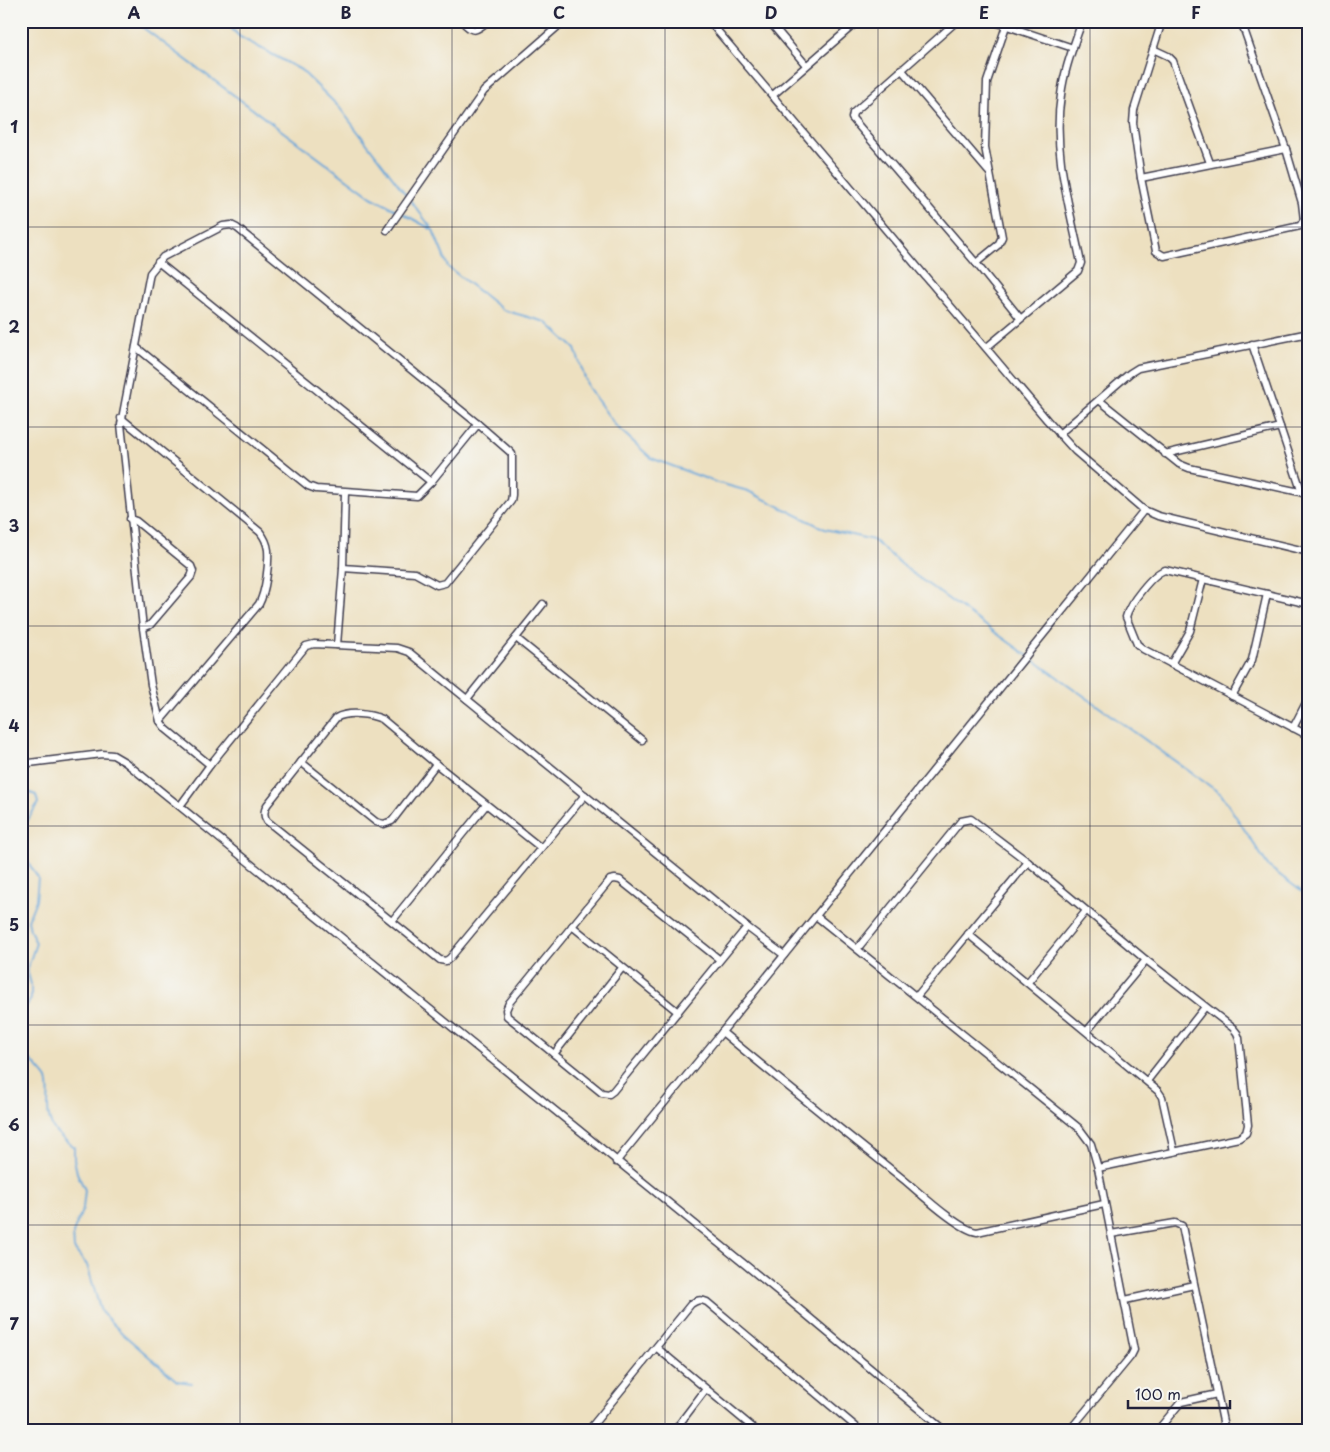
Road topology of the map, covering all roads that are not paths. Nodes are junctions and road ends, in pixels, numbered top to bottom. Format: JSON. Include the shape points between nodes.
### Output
{"nodes":[{"id":1,"x":462,"y":21,"type":"edge"},
{"id":2,"x":488,"y":21,"type":"edge"},
{"id":3,"x":564,"y":21,"type":"edge"},
{"id":4,"x":709,"y":21,"type":"edge"},
{"id":5,"x":769,"y":21,"type":"edge"},
{"id":6,"x":858,"y":21,"type":"edge"},
{"id":7,"x":957,"y":21,"type":"edge"},
{"id":8,"x":992,"y":21,"type":"edge"},
{"id":9,"x":1082,"y":21,"type":"edge"},
{"id":10,"x":1162,"y":21,"type":"edge"},
{"id":11,"x":1241,"y":21,"type":"edge"},
{"id":12,"x":1006,"y":26,"type":"junction"},
{"id":13,"x":1073,"y":48,"type":"junction"},
{"id":14,"x":1153,"y":49,"type":"junction"},
{"id":15,"x":806,"y":65,"type":"junction"},
{"id":16,"x":901,"y":69,"type":"junction"},
{"id":17,"x":773,"y":95,"type":"junction"},
{"id":18,"x":1286,"y":149,"type":"junction"},
{"id":19,"x":1210,"y":163,"type":"junction"},
{"id":20,"x":990,"y":173,"type":"junction"},
{"id":21,"x":1141,"y":178,"type":"junction"},
{"id":22,"x":387,"y":230,"type":"dead end"},
{"id":23,"x":158,"y":262,"type":"junction"},
{"id":24,"x":976,"y":263,"type":"junction"},
{"id":25,"x":1020,"y":318,"type":"junction"},
{"id":26,"x":1309,"y":333,"type":"edge"},
{"id":27,"x":1252,"y":344,"type":"junction"},
{"id":28,"x":136,"y":347,"type":"junction"},
{"id":29,"x":987,"y":347,"type":"junction"},
{"id":30,"x":1099,"y":400,"type":"junction"},
{"id":31,"x":121,"y":418,"type":"junction"},
{"id":32,"x":478,"y":424,"type":"junction"},
{"id":33,"x":1280,"y":427,"type":"junction"},
{"id":34,"x":1060,"y":434,"type":"junction"},
{"id":35,"x":1165,"y":454,"type":"junction"},
{"id":36,"x":431,"y":482,"type":"junction"},
{"id":37,"x":346,"y":492,"type":"junction"},
{"id":38,"x":1305,"y":493,"type":"edge"},
{"id":39,"x":1144,"y":510,"type":"junction"},
{"id":40,"x":130,"y":519,"type":"junction"},
{"id":41,"x":1309,"y":552,"type":"edge"},
{"id":42,"x":343,"y":568,"type":"junction"},
{"id":43,"x":1203,"y":579,"type":"junction"},
{"id":44,"x":1267,"y":594,"type":"junction"},
{"id":45,"x":543,"y":604,"type":"dead end"},
{"id":46,"x":1309,"y":604,"type":"edge"},
{"id":47,"x":143,"y":628,"type":"junction"},
{"id":48,"x":516,"y":638,"type":"junction"},
{"id":49,"x":337,"y":645,"type":"junction"},
{"id":50,"x":1171,"y":664,"type":"junction"},
{"id":51,"x":1232,"y":696,"type":"junction"},
{"id":52,"x":1309,"y":697,"type":"edge"},
{"id":53,"x":467,"y":699,"type":"junction"},
{"id":54,"x":160,"y":722,"type":"junction"},
{"id":55,"x":1293,"y":728,"type":"junction"},
{"id":56,"x":1309,"y":736,"type":"edge"},
{"id":57,"x":642,"y":740,"type":"dead end"},
{"id":58,"x":301,"y":762,"type":"junction"},
{"id":59,"x":21,"y":764,"type":"edge"},
{"id":60,"x":436,"y":764,"type":"junction"},
{"id":61,"x":210,"y":765,"type":"junction"},
{"id":62,"x":585,"y":794,"type":"junction"},
{"id":63,"x":486,"y":805,"type":"junction"},
{"id":64,"x":180,"y":806,"type":"junction"},
{"id":65,"x":541,"y":848,"type":"junction"},
{"id":66,"x":1028,"y":862,"type":"junction"},
{"id":67,"x":1086,"y":911,"type":"junction"},
{"id":68,"x":816,"y":916,"type":"junction"},
{"id":69,"x":392,"y":922,"type":"junction"},
{"id":70,"x":572,"y":926,"type":"junction"},
{"id":71,"x":747,"y":927,"type":"junction"},
{"id":72,"x":968,"y":934,"type":"junction"},
{"id":73,"x":858,"y":948,"type":"junction"},
{"id":74,"x":784,"y":955,"type":"junction"},
{"id":75,"x":720,"y":960,"type":"junction"},
{"id":76,"x":1146,"y":960,"type":"junction"},
{"id":77,"x":622,"y":968,"type":"junction"},
{"id":78,"x":1028,"y":982,"type":"junction"},
{"id":79,"x":917,"y":996,"type":"junction"},
{"id":80,"x":1205,"y":1007,"type":"junction"},
{"id":81,"x":678,"y":1012,"type":"junction"},
{"id":82,"x":1087,"y":1031,"type":"junction"},
{"id":83,"x":722,"y":1032,"type":"junction"},
{"id":84,"x":554,"y":1054,"type":"junction"},
{"id":85,"x":1147,"y":1081,"type":"junction"},
{"id":86,"x":1174,"y":1151,"type":"junction"},
{"id":87,"x":616,"y":1162,"type":"junction"},
{"id":88,"x":1098,"y":1168,"type":"junction"},
{"id":89,"x":1104,"y":1204,"type":"junction"},
{"id":90,"x":1111,"y":1234,"type":"junction"},
{"id":91,"x":1194,"y":1285,"type":"junction"},
{"id":92,"x":1125,"y":1300,"type":"junction"},
{"id":93,"x":657,"y":1348,"type":"junction"},
{"id":94,"x":706,"y":1389,"type":"junction"},
{"id":95,"x":1218,"y":1394,"type":"junction"},
{"id":96,"x":588,"y":1431,"type":"edge"},
{"id":97,"x":674,"y":1431,"type":"edge"},
{"id":98,"x":757,"y":1431,"type":"edge"},
{"id":99,"x":861,"y":1431,"type":"edge"},
{"id":100,"x":945,"y":1431,"type":"edge"},
{"id":101,"x":1069,"y":1431,"type":"edge"},
{"id":102,"x":1157,"y":1431,"type":"edge"},
{"id":103,"x":1225,"y":1431,"type":"edge"}],
"edges":[{"from":1,"to":2,"type":"street","via":[[474,30]]},
{"from":3,"to":22,"type":"street","via":[[484,91]]},
{"from":4,"to":17,"type":"street"},
{"from":5,"to":15,"type":"street"},
{"from":6,"to":15,"type":"street"},
{"from":7,"to":16,"type":"street"},
{"from":8,"to":12,"type":"street"},
{"from":9,"to":13,"type":"street"},
{"from":10,"to":14,"type":"street"},
{"from":11,"to":18,"type":"street"},
{"from":12,"to":13,"type":"street"},
{"from":12,"to":20,"type":"street","via":[[987,86],[985,147]]},
{"from":13,"to":25,"type":"street","via":[[1061,94],[1060,152],[1081,263],[1078,271]]},
{"from":14,"to":19,"type":"street","via":[[1173,62]]},
{"from":14,"to":21,"type":"street","via":[[1134,110]]},
{"from":15,"to":17,"type":"street"},
{"from":16,"to":20,"type":"street"},
{"from":16,"to":24,"type":"street","via":[[853,113],[852,118]]},
{"from":17,"to":29,"type":"street"},
{"from":18,"to":19,"type":"street"},
{"from":18,"to":21,"type":"street","via":[[1302,203],[1304,220],[1300,226],[1164,256],[1156,251]]},
{"from":19,"to":21,"type":"street"},
{"from":20,"to":24,"type":"street","via":[[1002,237],[998,245]]},
{"from":23,"to":28,"type":"street","via":[[150,274]]},
{"from":23,"to":32,"type":"street","via":[[223,226],[234,226]]},
{"from":23,"to":36,"type":"street"},
{"from":24,"to":25,"type":"street"},
{"from":25,"to":29,"type":"street"},
{"from":26,"to":27,"type":"street"},
{"from":27,"to":30,"type":"street","via":[[1138,368]]},
{"from":27,"to":33,"type":"street"},
{"from":28,"to":31,"type":"street"},
{"from":28,"to":37,"type":"street","via":[[308,486]]},
{"from":29,"to":34,"type":"street"},
{"from":30,"to":34,"type":"street"},
{"from":30,"to":35,"type":"street"},
{"from":31,"to":40,"type":"street"},
{"from":31,"to":54,"type":"street","via":[[260,532],[268,549],[264,595],[259,604]]},
{"from":32,"to":36,"type":"street"},
{"from":32,"to":42,"type":"street","via":[[512,454],[512,495],[508,506],[445,583],[437,585],[415,573]]},
{"from":33,"to":35,"type":"street"},
{"from":33,"to":38,"type":"street"},
{"from":34,"to":39,"type":"street","via":[[1075,451]]},
{"from":35,"to":38,"type":"street","via":[[1189,468]]},
{"from":36,"to":37,"type":"street","via":[[417,496]]},
{"from":37,"to":42,"type":"street"},
{"from":39,"to":41,"type":"street","via":[[1166,519]]},
{"from":39,"to":68,"type":"street"},
{"from":40,"to":47,"type":"street"},
{"from":40,"to":47,"type":"street","via":[[191,566],[193,571],[150,625]]},
{"from":42,"to":49,"type":"street"},
{"from":43,"to":44,"type":"street"},
{"from":43,"to":50,"type":"street","via":[[1190,631]]},
{"from":43,"to":50,"type":"street","via":[[1165,570],[1159,572],[1127,612],[1126,617],[1139,646]]},
{"from":44,"to":46,"type":"street"},
{"from":44,"to":51,"type":"street","via":[[1252,660]]},
{"from":45,"to":48,"type":"street"},
{"from":47,"to":54,"type":"street"},
{"from":48,"to":53,"type":"street"},
{"from":48,"to":57,"type":"street"},
{"from":49,"to":53,"type":"street","via":[[404,650]]},
{"from":49,"to":61,"type":"street","via":[[306,646]]},
{"from":50,"to":51,"type":"street"},
{"from":51,"to":55,"type":"street"},
{"from":52,"to":55,"type":"street"},
{"from":53,"to":62,"type":"street"},
{"from":54,"to":61,"type":"street"},
{"from":55,"to":56,"type":"street"},
{"from":58,"to":60,"type":"street","via":[[336,718],[343,714],[382,719]]},
{"from":58,"to":60,"type":"street","via":[[376,822],[384,824],[392,821]]},
{"from":58,"to":69,"type":"street","via":[[267,805],[264,816]]},
{"from":59,"to":64,"type":"street","via":[[113,755]]},
{"from":60,"to":63,"type":"street"},
{"from":61,"to":64,"type":"street"},
{"from":62,"to":65,"type":"street"},
{"from":62,"to":71,"type":"street"},
{"from":63,"to":65,"type":"street"},
{"from":63,"to":69,"type":"street"},
{"from":64,"to":87,"type":"street"},
{"from":65,"to":69,"type":"street","via":[[446,961],[440,960]]},
{"from":66,"to":67,"type":"street"},
{"from":66,"to":72,"type":"street"},
{"from":66,"to":73,"type":"street","via":[[971,819],[961,821]]},
{"from":67,"to":76,"type":"street"},
{"from":67,"to":78,"type":"street"},
{"from":68,"to":73,"type":"street"},
{"from":68,"to":74,"type":"street"},
{"from":70,"to":75,"type":"street","via":[[610,880],[620,880]]},
{"from":70,"to":77,"type":"street"},
{"from":70,"to":84,"type":"street","via":[[506,1010],[508,1016]]},
{"from":71,"to":74,"type":"street"},
{"from":71,"to":75,"type":"street"},
{"from":72,"to":78,"type":"street"},
{"from":72,"to":79,"type":"street"},
{"from":73,"to":79,"type":"street"},
{"from":74,"to":83,"type":"street"},
{"from":75,"to":81,"type":"street"},
{"from":76,"to":80,"type":"street"},
{"from":76,"to":82,"type":"street"},
{"from":77,"to":81,"type":"street"},
{"from":77,"to":84,"type":"street"},
{"from":78,"to":82,"type":"street"},
{"from":79,"to":88,"type":"street","via":[[1079,1128],[1091,1144]]},
{"from":80,"to":85,"type":"street"},
{"from":80,"to":86,"type":"street","via":[[1237,1033],[1248,1130],[1238,1138]]},
{"from":81,"to":84,"type":"street","via":[[608,1094],[602,1093]]},
{"from":82,"to":85,"type":"street"},
{"from":83,"to":87,"type":"street"},
{"from":83,"to":89,"type":"street","via":[[971,1231]]},
{"from":85,"to":86,"type":"street","via":[[1162,1098]]},
{"from":86,"to":88,"type":"street"},
{"from":87,"to":100,"type":"street"},
{"from":88,"to":89,"type":"street"},
{"from":89,"to":90,"type":"street"},
{"from":90,"to":91,"type":"street","via":[[1175,1222],[1179,1224]]},
{"from":90,"to":92,"type":"street"},
{"from":91,"to":92,"type":"street"},
{"from":91,"to":95,"type":"street"},
{"from":92,"to":101,"type":"street","via":[[1134,1350]]},
{"from":93,"to":94,"type":"street"},
{"from":93,"to":96,"type":"street"},
{"from":93,"to":99,"type":"street","via":[[691,1304],[697,1300],[707,1302]]},
{"from":94,"to":97,"type":"street"},
{"from":94,"to":98,"type":"street"},
{"from":95,"to":102,"type":"street","via":[[1182,1402]]},
{"from":95,"to":103,"type":"street"}]}
